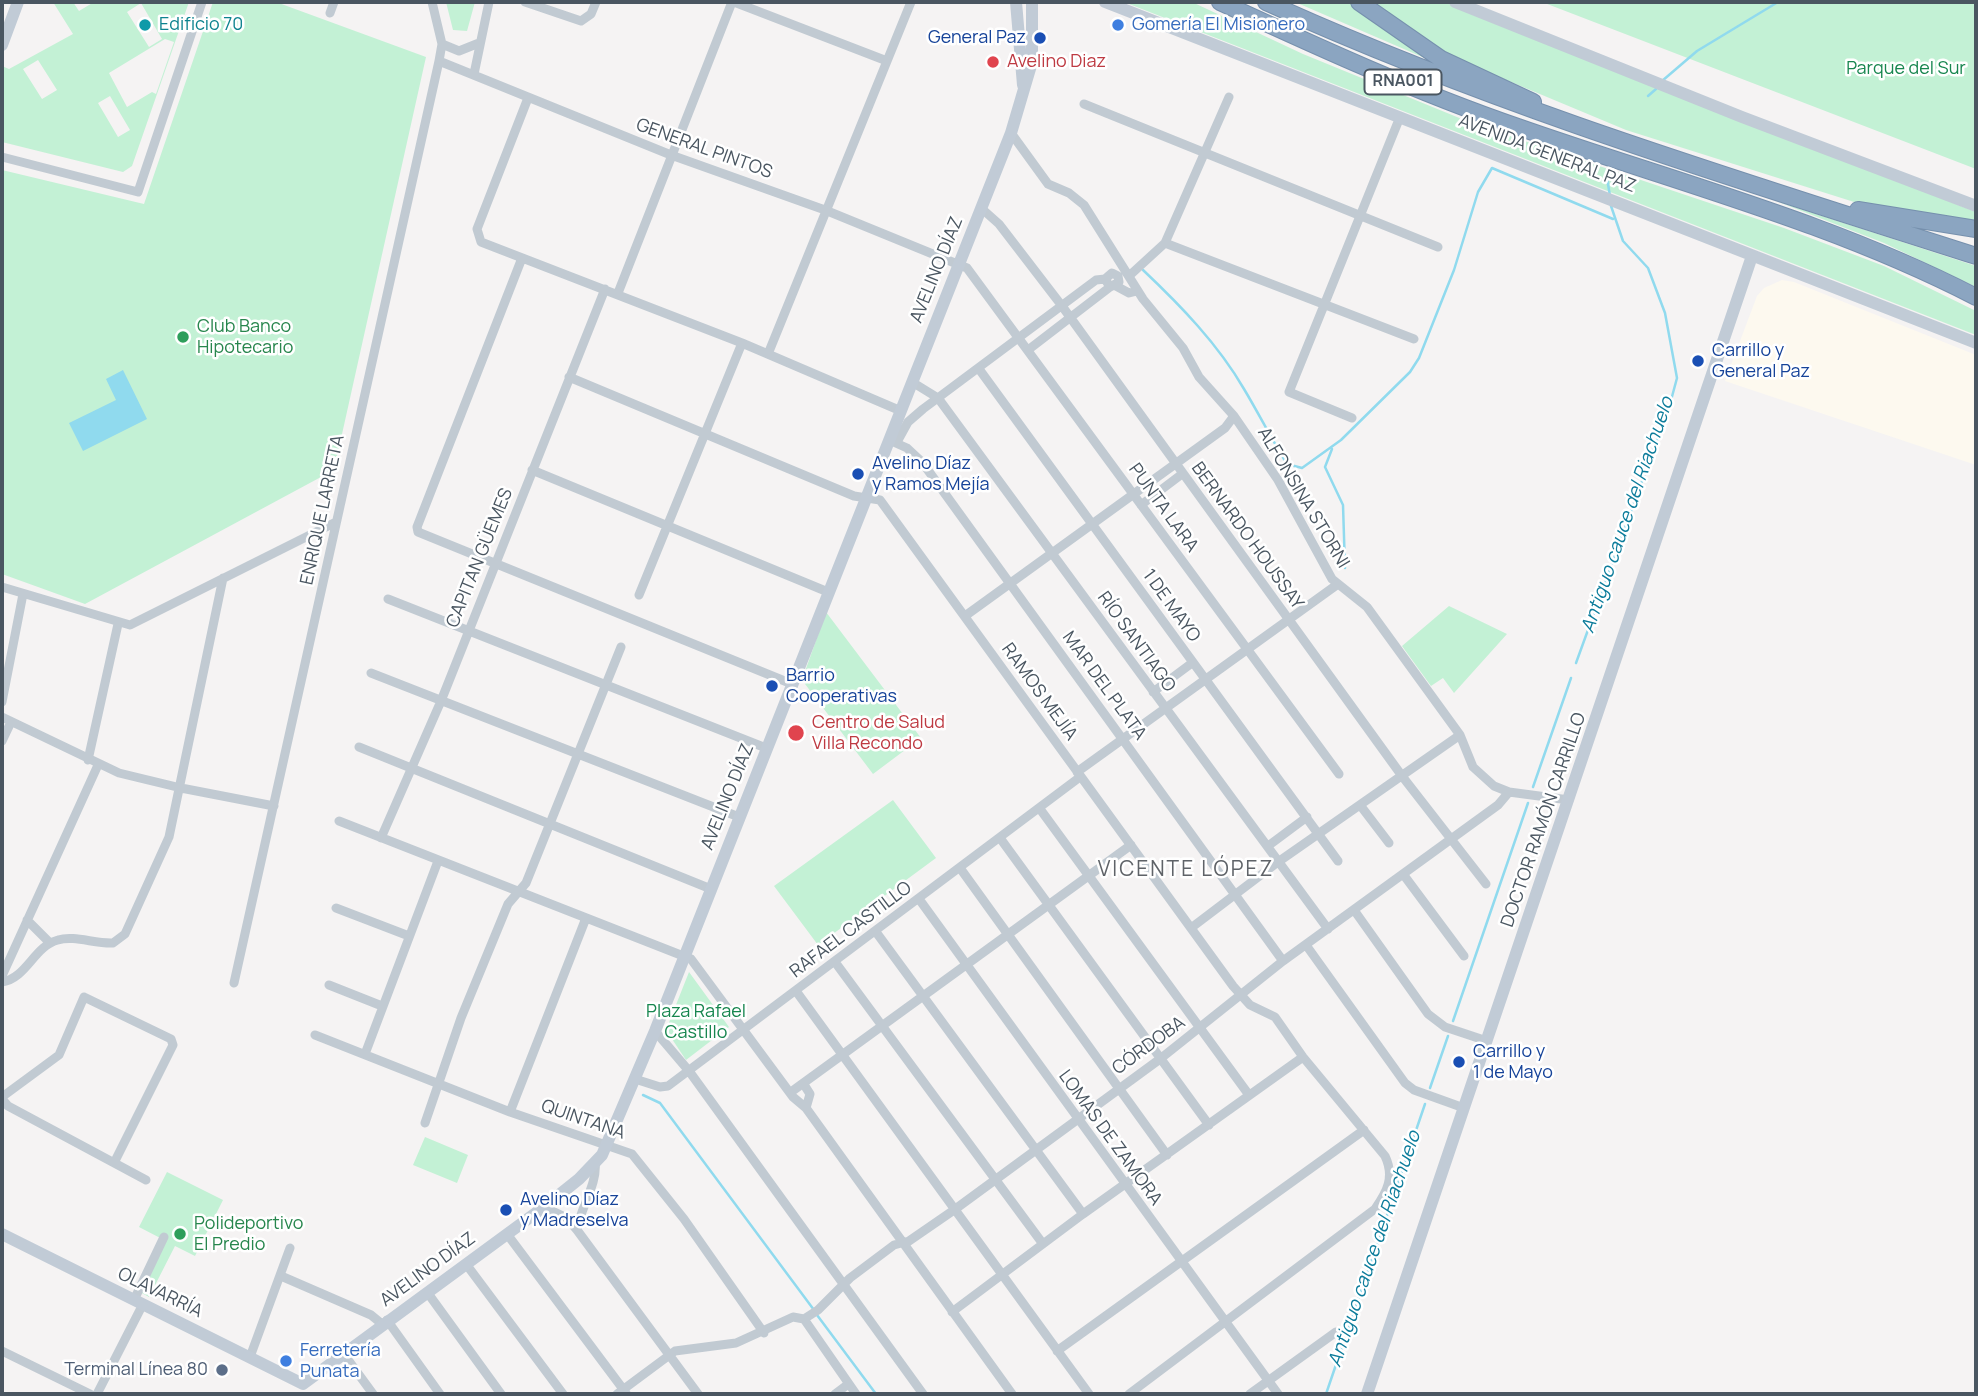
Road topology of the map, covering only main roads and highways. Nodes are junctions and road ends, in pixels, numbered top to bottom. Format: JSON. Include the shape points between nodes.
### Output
{"nodes":[{"id":1,"x":1220,"y":2,"type":"edge"},
{"id":2,"x":1266,"y":2,"type":"edge"},
{"id":3,"x":1359,"y":2,"type":"edge"},
{"id":4,"x":1605,"y":136,"type":"junction"},
{"id":5,"x":1831,"y":209,"type":"junction"},
{"id":6,"x":1976,"y":229,"type":"edge"},
{"id":7,"x":1976,"y":256,"type":"edge"},
{"id":8,"x":1976,"y":297,"type":"edge"}],
"edges":[{"from":1,"to":8,"type":"highway","name":"AVENIDA GENERAL PAZ","number":"RNA001","via":[[1392,78],[1591,152],[1832,232],[1927,271]]},
{"from":2,"to":4,"type":"highway","name":"AVENIDA GENERAL PAZ","number":"RNA001","via":[[1435,75]]},
{"from":3,"to":4,"type":"highway","via":[[1441,59]]},
{"from":4,"to":5,"type":"highway","name":"AVENIDA GENERAL PAZ","number":"RNA001"},
{"from":5,"to":6,"type":"highway","via":[[1867,210]]},
{"from":5,"to":7,"type":"highway","name":"AVENIDA GENERAL PAZ","number":"RNA001"}]}
